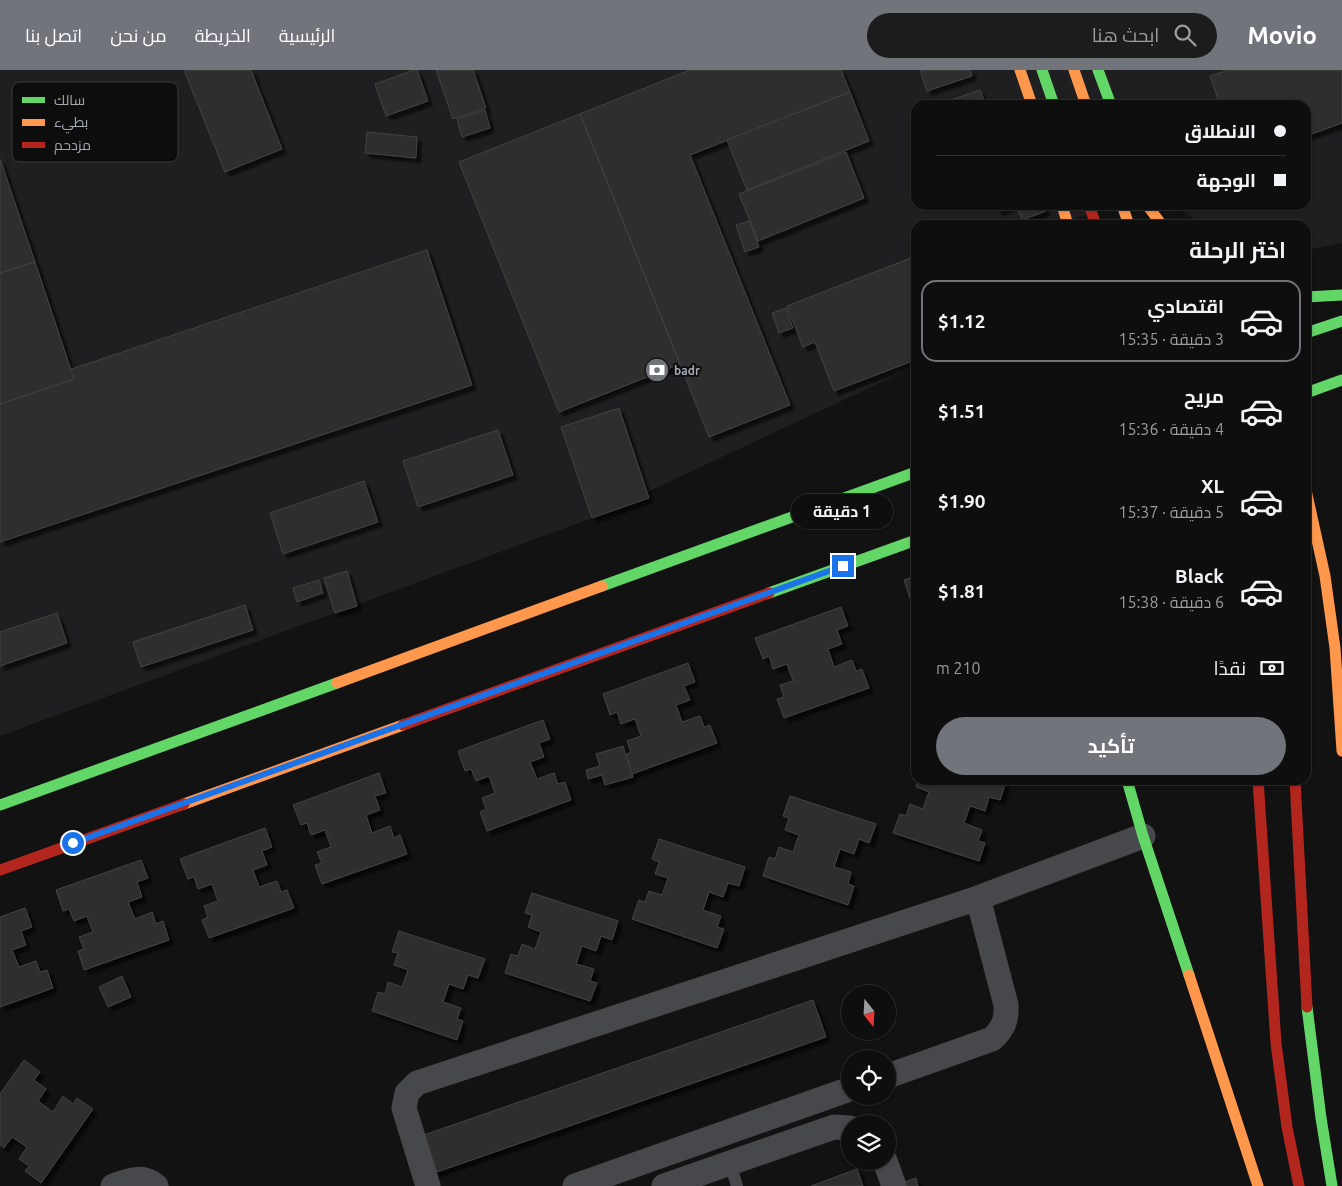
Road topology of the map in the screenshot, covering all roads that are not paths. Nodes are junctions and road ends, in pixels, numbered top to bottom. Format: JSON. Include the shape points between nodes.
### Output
{"nodes":[{"id":1,"x":1020,"y":70,"type":"edge"},
{"id":2,"x":1042,"y":70,"type":"edge"},
{"id":3,"x":1074,"y":70,"type":"edge"},
{"id":4,"x":1098,"y":70,"type":"edge"},
{"id":5,"x":1030,"y":100,"type":"edge"},
{"id":6,"x":1052,"y":100,"type":"edge"},
{"id":7,"x":1084,"y":100,"type":"edge"},
{"id":8,"x":1109,"y":100,"type":"edge"},
{"id":9,"x":1342,"y":295,"type":"edge"},
{"id":10,"x":1311,"y":297,"type":"edge"},
{"id":11,"x":1342,"y":321,"type":"edge"},
{"id":12,"x":1311,"y":331,"type":"edge"},
{"id":13,"x":1342,"y":380,"type":"edge"},
{"id":14,"x":1311,"y":391,"type":"edge"},
{"id":15,"x":911,"y":474,"type":"edge"},
{"id":16,"x":1311,"y":513,"type":"edge"},
{"id":17,"x":911,"y":542,"type":"edge"},
{"id":18,"x":1342,"y":751,"type":"edge"},
{"id":19,"x":1129,"y":785,"type":"edge"},
{"id":20,"x":1258,"y":785,"type":"edge"},
{"id":21,"x":1295,"y":785,"type":"edge"},
{"id":22,"x":0,"y":805,"type":"edge"},
{"id":23,"x":1144,"y":836,"type":"junction"},
{"id":24,"x":0,"y":870,"type":"edge"},
{"id":25,"x":978,"y":898,"type":"junction"},
{"id":26,"x":896,"y":1073,"type":"edge"},
{"id":27,"x":841,"y":1093,"type":"edge"},
{"id":28,"x":841,"y":1127,"type":"edge"},
{"id":29,"x":888,"y":1170,"type":"edge"},
{"id":30,"x":733,"y":1175,"type":"edge"},
{"id":31,"x":113,"y":1186,"type":"edge"},
{"id":32,"x":156,"y":1186,"type":"edge"},
{"id":33,"x":428,"y":1186,"type":"edge"},
{"id":34,"x":575,"y":1186,"type":"edge"},
{"id":35,"x":664,"y":1186,"type":"edge"},
{"id":36,"x":894,"y":1186,"type":"edge"},
{"id":37,"x":1258,"y":1186,"type":"edge"},
{"id":38,"x":1299,"y":1186,"type":"edge"},
{"id":39,"x":1332,"y":1186,"type":"edge"}],
"edges":[{"from":1,"to":5,"type":"highway"},
{"from":2,"to":6,"type":"highway"},
{"from":3,"to":7,"type":"highway"},
{"from":4,"to":8,"type":"highway"},
{"from":9,"to":10,"type":"highway"},
{"from":11,"to":12,"type":"highway"},
{"from":13,"to":14,"type":"highway"},
{"from":15,"to":22,"type":"highway"},
{"from":16,"to":18,"type":"highway","via":[[1325,576],[1335,648]]},
{"from":17,"to":24,"type":"highway"},
{"from":19,"to":23,"type":"highway"},
{"from":20,"to":38,"type":"highway","via":[[1276,1043]]},
{"from":21,"to":39,"type":"highway","via":[[1307,1012]]},
{"from":23,"to":25,"type":"street"},
{"from":23,"to":37,"type":"highway"},
{"from":25,"to":26,"type":"street","via":[[1006,1005],[1005,1024],[992,1039]]},
{"from":25,"to":33,"type":"street","via":[[417,1083],[407,1093],[404,1108]]},
{"from":27,"to":34,"type":"street"},
{"from":28,"to":30,"type":"street","via":[[834,1127]]},
{"from":29,"to":36,"type":"street"},
{"from":30,"to":35,"type":"street"},
{"from":31,"to":32,"type":"street","via":[[138,1179]]}]}
